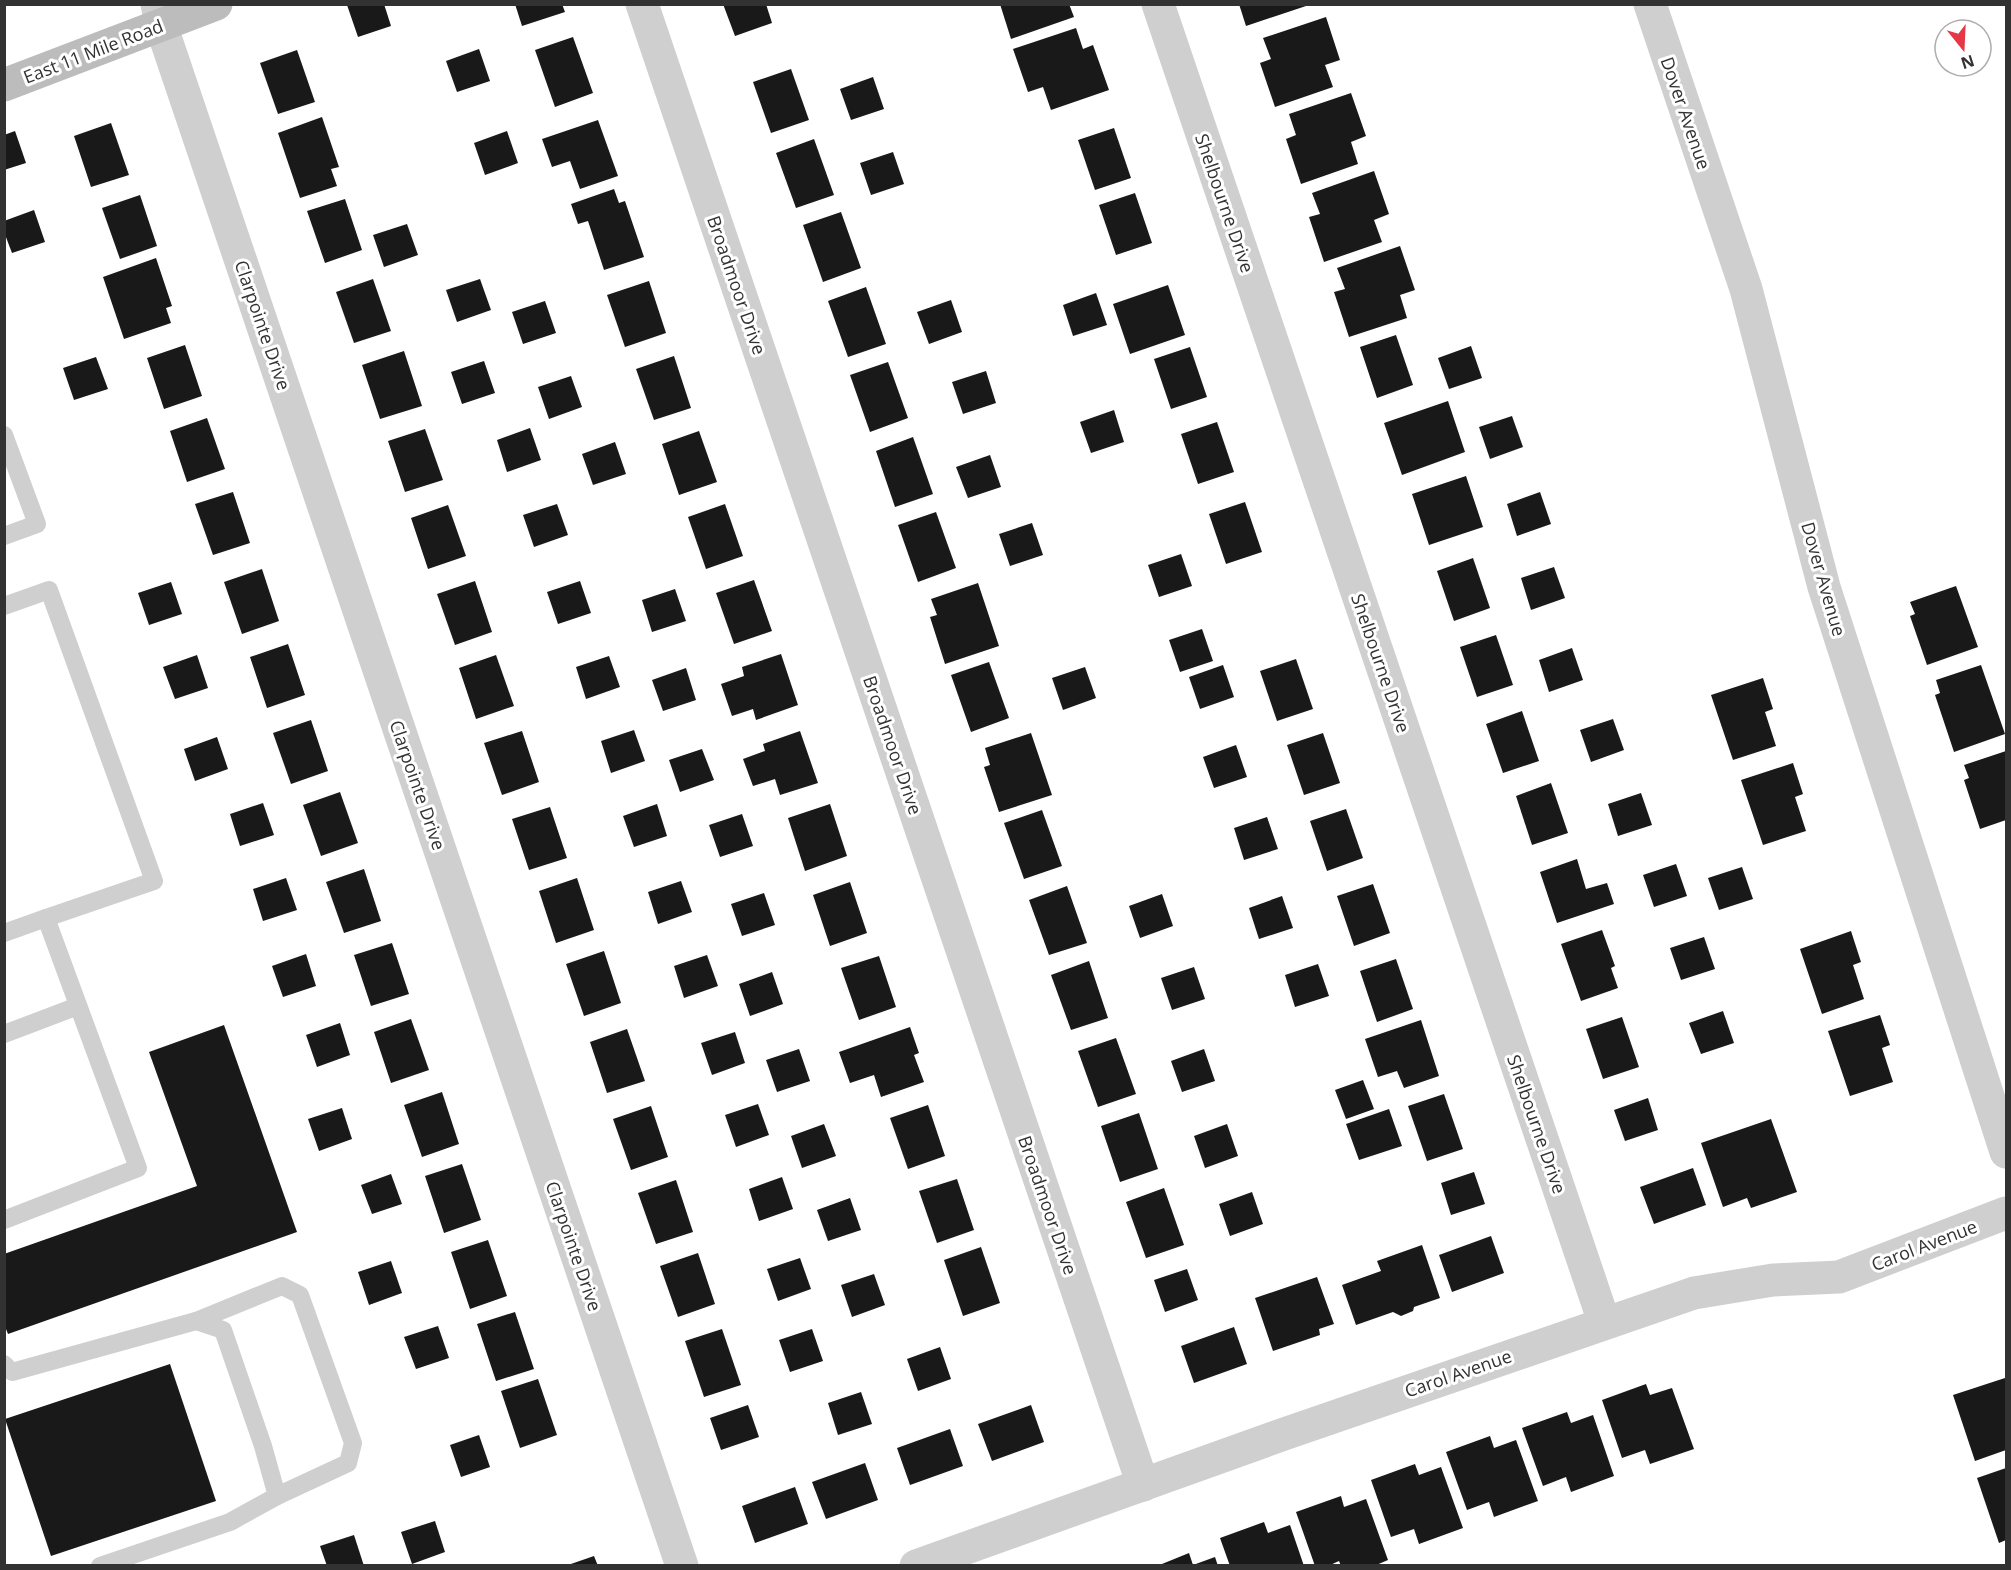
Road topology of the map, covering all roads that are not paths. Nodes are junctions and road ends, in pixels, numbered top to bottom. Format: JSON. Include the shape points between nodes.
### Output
{"nodes":[{"id":1,"x":216,"y":4,"type":"edge"},
{"id":2,"x":642,"y":4,"type":"edge"},
{"id":3,"x":1158,"y":4,"type":"edge"},
{"id":4,"x":1650,"y":4,"type":"edge"},
{"id":5,"x":159,"y":15,"type":"edge"},
{"id":6,"x":4,"y":85,"type":"edge"},
{"id":7,"x":4,"y":435,"type":"edge"},
{"id":8,"x":4,"y":536,"type":"edge"},
{"id":9,"x":4,"y":606,"type":"edge"},
{"id":10,"x":46,"y":918,"type":"junction"},
{"id":11,"x":4,"y":933,"type":"edge"},
{"id":12,"x":78,"y":1006,"type":"junction"},
{"id":13,"x":4,"y":1034,"type":"edge"},
{"id":14,"x":2007,"y":1152,"type":"edge"},
{"id":15,"x":2007,"y":1213,"type":"edge"},
{"id":16,"x":4,"y":1220,"type":"edge"},
{"id":17,"x":196,"y":1321,"type":"junction"},
{"id":18,"x":1604,"y":1322,"type":"junction"},
{"id":19,"x":4,"y":1364,"type":"edge"},
{"id":20,"x":1143,"y":1485,"type":"junction"},
{"id":21,"x":277,"y":1496,"type":"junction"},
{"id":22,"x":100,"y":1566,"type":"edge"},
{"id":23,"x":682,"y":1566,"type":"edge"},
{"id":24,"x":916,"y":1566,"type":"edge"}],
"edges":[{"from":1,"to":5,"type":"main road","name":"East 11 Mile Road"},
{"from":2,"to":20,"type":"street","name":"Broadmoor Drive"},
{"from":3,"to":18,"type":"street","name":"Shelbourne Drive"},
{"from":4,"to":14,"type":"street","name":"Dover Avenue","via":[[1746,289],[1824,587]]},
{"from":5,"to":6,"type":"main road","name":"East 11 Mile Road"},
{"from":5,"to":23,"type":"street","name":"Clarpointe Drive"},
{"from":7,"to":8,"type":"lane","via":[[37,524]]},
{"from":9,"to":10,"type":"lane","via":[[49,590],[154,880]]},
{"from":10,"to":11,"type":"lane"},
{"from":10,"to":12,"type":"lane"},
{"from":12,"to":13,"type":"lane"},
{"from":12,"to":16,"type":"lane","via":[[138,1168]]},
{"from":15,"to":18,"type":"street","name":"Carol Avenue","via":[[1839,1277],[1773,1280],[1694,1293]]},
{"from":17,"to":19,"type":"lane","via":[[12,1372]]},
{"from":17,"to":21,"type":"lane","via":[[223,1330]]},
{"from":17,"to":21,"type":"lane","via":[[282,1286],[300,1295],[353,1443],[348,1463]]},
{"from":18,"to":20,"type":"street","name":"Carol Avenue"},
{"from":20,"to":24,"type":"street","name":"Carol Avenue"},
{"from":21,"to":22,"type":"lane","via":[[230,1522]]}]}
